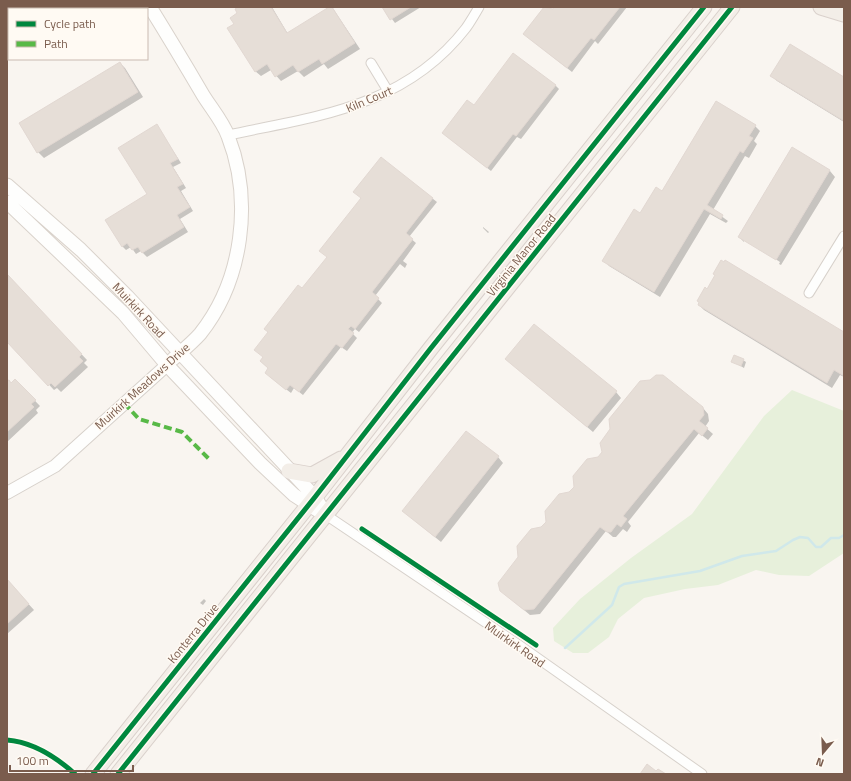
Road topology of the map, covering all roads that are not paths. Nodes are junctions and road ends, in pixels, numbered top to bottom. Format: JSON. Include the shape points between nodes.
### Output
{"nodes":[{"id":1,"x":150,"y":7,"type":"edge"},
{"id":2,"x":479,"y":7,"type":"edge"},
{"id":3,"x":704,"y":7,"type":"edge"},
{"id":4,"x":732,"y":7,"type":"edge"},
{"id":5,"x":821,"y":7,"type":"edge"},
{"id":6,"x":844,"y":14,"type":"edge"},
{"id":7,"x":372,"y":63,"type":"dead end"},
{"id":8,"x":388,"y":91,"type":"junction"},
{"id":9,"x":228,"y":135,"type":"junction"},
{"id":10,"x":7,"y":185,"type":"edge"},
{"id":11,"x":7,"y":202,"type":"edge"},
{"id":12,"x":844,"y":236,"type":"edge"},
{"id":13,"x":809,"y":293,"type":"dead end"},
{"id":14,"x":180,"y":354,"type":"junction"},
{"id":15,"x":167,"y":365,"type":"junction"},
{"id":16,"x":348,"y":454,"type":"junction"},
{"id":17,"x":290,"y":471,"type":"junction"},
{"id":18,"x":7,"y":493,"type":"edge"},
{"id":19,"x":312,"y":501,"type":"junction"},
{"id":20,"x":326,"y":515,"type":"junction"},
{"id":21,"x":93,"y":774,"type":"edge"},
{"id":22,"x":118,"y":774,"type":"edge"},
{"id":23,"x":702,"y":774,"type":"edge"}],
"edges":[{"from":1,"to":9,"type":"main road","name":"Muirkirk Meadows Drive"},
{"from":2,"to":8,"type":"street","name":"Kiln Court","via":[[466,27],[433,61]]},
{"from":3,"to":16,"type":"main road","name":"Virginia Manor Road"},
{"from":4,"to":20,"type":"main road","name":"Virginia Manor Road"},
{"from":5,"to":6,"type":"main road"},
{"from":7,"to":8,"type":"street"},
{"from":8,"to":9,"type":"street","name":"Kiln Court","via":[[339,112]]},
{"from":9,"to":14,"type":"main road","name":"Muirkirk Meadows Drive","via":[[236,160],[242,196],[240,236],[235,261],[219,304],[199,335]]},
{"from":10,"to":14,"type":"main road","name":"Muirkirk Road","via":[[81,250]]},
{"from":11,"to":15,"type":"main road","name":"Muirkirk Road","via":[[123,313]]},
{"from":12,"to":13,"type":"street"},
{"from":14,"to":15,"type":"main road","name":"Muirkirk Meadows Drive"},
{"from":14,"to":17,"type":"main road","name":"Muirkirk Road"},
{"from":15,"to":18,"type":"street","name":"Muirkirk Meadows Drive","via":[[54,466]]},
{"from":15,"to":19,"type":"main road","name":"Muirkirk Road","via":[[294,495]]},
{"from":16,"to":17,"type":"main road","via":[[312,474]]},
{"from":16,"to":19,"type":"main road","name":"Virginia Manor Road"},
{"from":17,"to":19,"type":"main road","name":"Muirkirk Road"},
{"from":19,"to":20,"type":"main road","name":"Muirkirk Road"},
{"from":19,"to":21,"type":"main road","name":"Konterra Drive"},
{"from":20,"to":22,"type":"main road"},
{"from":20,"to":23,"type":"street","name":"Muirkirk Road","via":[[519,645]]}]}
